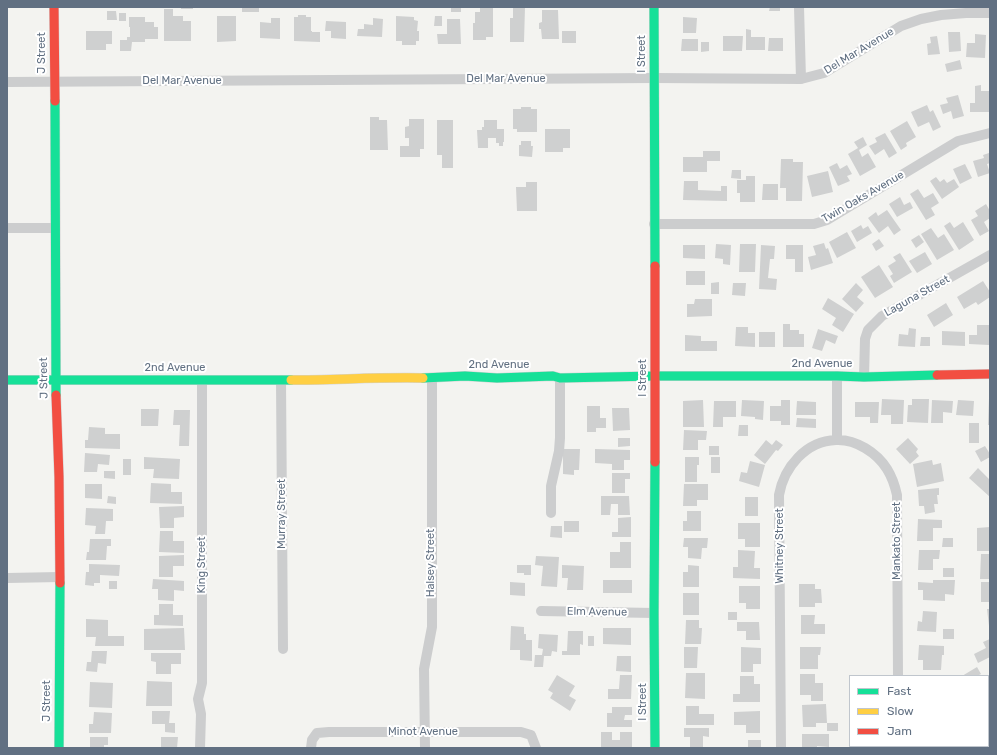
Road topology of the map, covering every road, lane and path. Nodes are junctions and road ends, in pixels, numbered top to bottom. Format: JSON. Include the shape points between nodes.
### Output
{"nodes":[{"id":1,"x":54,"y":7,"type":"edge"},
{"id":2,"x":654,"y":7,"type":"edge"},
{"id":3,"x":799,"y":7,"type":"edge"},
{"id":4,"x":990,"y":13,"type":"edge"},
{"id":5,"x":655,"y":78,"type":"junction"},
{"id":6,"x":801,"y":78,"type":"junction"},
{"id":7,"x":7,"y":82,"type":"edge"},
{"id":8,"x":54,"y":82,"type":"junction"},
{"id":9,"x":990,"y":133,"type":"edge"},
{"id":10,"x":654,"y":224,"type":"junction"},
{"id":11,"x":7,"y":228,"type":"edge"},
{"id":12,"x":55,"y":228,"type":"junction"},
{"id":13,"x":990,"y":256,"type":"edge"},
{"id":14,"x":990,"y":374,"type":"edge"},
{"id":15,"x":655,"y":376,"type":"junction"},
{"id":16,"x":837,"y":376,"type":"junction"},
{"id":17,"x":864,"y":377,"type":"junction"},
{"id":18,"x":432,"y":378,"type":"junction"},
{"id":19,"x":560,"y":378,"type":"junction"},
{"id":20,"x":7,"y":380,"type":"edge"},
{"id":21,"x":56,"y":380,"type":"junction"},
{"id":22,"x":281,"y":380,"type":"junction"},
{"id":23,"x":202,"y":381,"type":"junction"},
{"id":24,"x":837,"y":440,"type":"junction"},
{"id":25,"x":551,"y":513,"type":"dead end"},
{"id":26,"x":60,"y":577,"type":"junction"},
{"id":27,"x":7,"y":578,"type":"edge"},
{"id":28,"x":541,"y":611,"type":"dead end"},
{"id":29,"x":654,"y":613,"type":"junction"},
{"id":30,"x":283,"y":648,"type":"dead end"},
{"id":31,"x":898,"y":675,"type":"edge"},
{"id":32,"x":425,"y":732,"type":"junction"},
{"id":33,"x":59,"y":748,"type":"edge"},
{"id":34,"x":200,"y":748,"type":"edge"},
{"id":35,"x":311,"y":748,"type":"edge"},
{"id":36,"x":425,"y":748,"type":"edge"},
{"id":37,"x":536,"y":748,"type":"edge"},
{"id":38,"x":656,"y":748,"type":"edge"},
{"id":39,"x":781,"y":748,"type":"edge"}],
"edges":[{"from":1,"to":8,"type":"street","name":"J Street"},
{"from":2,"to":5,"type":"street","name":"I Street"},
{"from":3,"to":6,"type":"street"},
{"from":4,"to":6,"type":"street","name":"Del Mar Avenue","via":[[941,15],[921,19],[901,26],[824,73]]},
{"from":5,"to":6,"type":"street","name":"Del Mar Avenue"},
{"from":5,"to":8,"type":"street","name":"Del Mar Avenue"},
{"from":5,"to":10,"type":"street","name":"I Street"},
{"from":7,"to":8,"type":"street","name":"Del Mar Avenue"},
{"from":8,"to":12,"type":"street","name":"J Street"},
{"from":9,"to":10,"type":"street","name":"Twin Oaks Avenue","via":[[958,141],[827,220],[814,224]]},
{"from":10,"to":15,"type":"street","name":"I Street"},
{"from":11,"to":12,"type":"street"},
{"from":12,"to":21,"type":"street","name":"J Street"},
{"from":13,"to":17,"type":"street","name":"Laguna Street","via":[[882,316],[868,330],[865,339]]},
{"from":14,"to":17,"type":"street","name":"2nd Avenue"},
{"from":15,"to":16,"type":"street","name":"2nd Avenue"},
{"from":15,"to":19,"type":"street","name":"2nd Avenue"},
{"from":15,"to":29,"type":"street","name":"I Street"},
{"from":16,"to":17,"type":"street","name":"2nd Avenue"},
{"from":16,"to":24,"type":"street"},
{"from":18,"to":19,"type":"street","name":"2nd Avenue"},
{"from":18,"to":22,"type":"street","name":"2nd Avenue"},
{"from":18,"to":32,"type":"street","name":"Halsey Street","via":[[432,627],[424,669]]},
{"from":19,"to":25,"type":"street","via":[[560,438],[551,486]]},
{"from":20,"to":21,"type":"street","name":"2nd Avenue"},
{"from":21,"to":23,"type":"street","name":"2nd Avenue"},
{"from":21,"to":26,"type":"street","name":"J Street"},
{"from":22,"to":23,"type":"street","name":"2nd Avenue"},
{"from":22,"to":30,"type":"street","name":"Murray Street"},
{"from":23,"to":34,"type":"street","name":"King Street","via":[[202,683],[198,699],[201,714]]},
{"from":24,"to":31,"type":"street","name":"Mankato Street","via":[[854,443],[870,450],[888,469],[895,486]]},
{"from":24,"to":39,"type":"street","name":"Whitney Street","via":[[819,444],[804,452],[785,476],[779,495]]},
{"from":26,"to":27,"type":"street"},
{"from":26,"to":33,"type":"street","name":"J Street"},
{"from":28,"to":29,"type":"street","name":"Elm Avenue"},
{"from":29,"to":38,"type":"street","name":"I Street"},
{"from":32,"to":35,"type":"street","name":"Minot Avenue","via":[[317,733],[312,740]]},
{"from":32,"to":36,"type":"street","name":"Halsey Street"},
{"from":32,"to":37,"type":"street","name":"Minot Avenue","via":[[521,732],[531,735]]}]}
